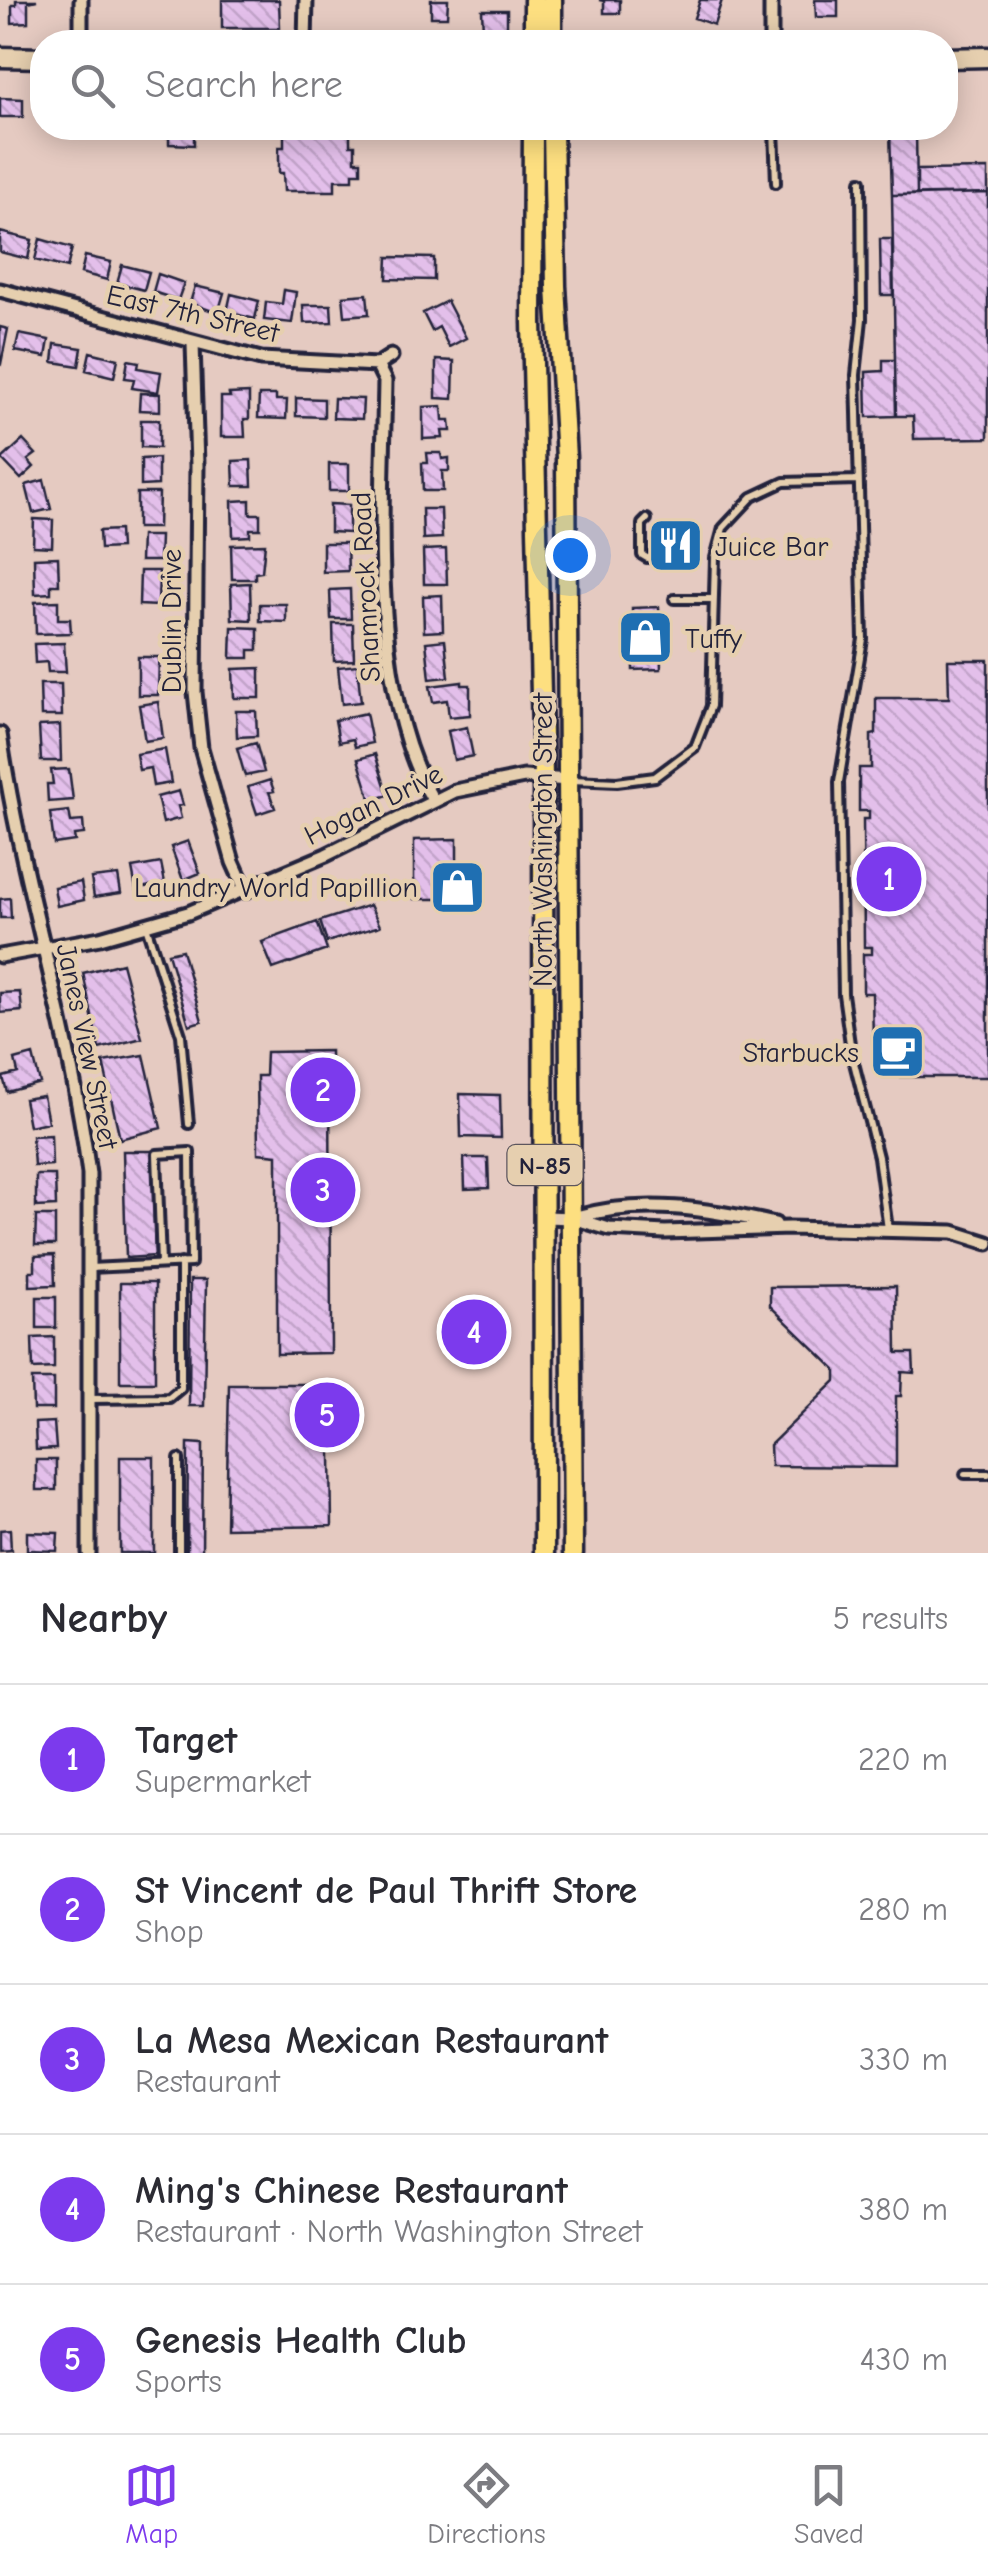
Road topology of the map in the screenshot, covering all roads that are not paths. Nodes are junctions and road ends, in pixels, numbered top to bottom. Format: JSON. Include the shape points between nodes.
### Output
{"nodes":[{"id":1,"x":81,"y":0,"type":"edge"},
{"id":2,"x":306,"y":0,"type":"edge"},
{"id":3,"x":534,"y":0,"type":"edge"},
{"id":4,"x":552,"y":0,"type":"edge"},
{"id":5,"x":771,"y":0,"type":"edge"},
{"id":6,"x":81,"y":30,"type":"edge"},
{"id":7,"x":306,"y":30,"type":"edge"},
{"id":8,"x":534,"y":30,"type":"edge"},
{"id":9,"x":552,"y":30,"type":"edge"},
{"id":10,"x":771,"y":30,"type":"edge"},
{"id":11,"x":0,"y":57,"type":"edge"},
{"id":12,"x":988,"y":57,"type":"edge"},
{"id":13,"x":30,"y":58,"type":"edge"},
{"id":14,"x":958,"y":58,"type":"edge"},
{"id":15,"x":533,"y":140,"type":"edge"},
{"id":16,"x":553,"y":140,"type":"edge"},
{"id":17,"x":774,"y":140,"type":"edge"},
{"id":18,"x":861,"y":181,"type":"dead end"},
{"id":19,"x":776,"y":183,"type":"dead end"},
{"id":20,"x":0,"y":290,"type":"edge"},
{"id":21,"x":193,"y":344,"type":"junction"},
{"id":22,"x":391,"y":356,"type":"dead end"},
{"id":23,"x":378,"y":366,"type":"junction"},
{"id":24,"x":858,"y":480,"type":"junction"},
{"id":25,"x":647,"y":518,"type":"dead end"},
{"id":26,"x":692,"y":555,"type":"dead end"},
{"id":27,"x":674,"y":599,"type":"dead end"},
{"id":28,"x":713,"y":599,"type":"junction"},
{"id":29,"x":0,"y":734,"type":"edge"},
{"id":30,"x":542,"y":778,"type":"junction"},
{"id":31,"x":570,"y":780,"type":"junction"},
{"id":32,"x":433,"y":800,"type":"junction"},
{"id":33,"x":246,"y":891,"type":"junction"},
{"id":34,"x":146,"y":925,"type":"junction"},
{"id":35,"x":43,"y":950,"type":"junction"},
{"id":36,"x":0,"y":956,"type":"edge"},
{"id":37,"x":189,"y":1124,"type":"dead end"},
{"id":38,"x":546,"y":1217,"type":"junction"},
{"id":39,"x":573,"y":1218,"type":"junction"},
{"id":40,"x":789,"y":1228,"type":"junction"},
{"id":41,"x":888,"y":1230,"type":"junction"},
{"id":42,"x":988,"y":1243,"type":"edge"},
{"id":43,"x":181,"y":1263,"type":"junction"},
{"id":44,"x":160,"y":1264,"type":"junction"},
{"id":45,"x":89,"y":1268,"type":"junction"},
{"id":46,"x":90,"y":1399,"type":"junction"},
{"id":47,"x":179,"y":1459,"type":"dead end"},
{"id":48,"x":965,"y":1474,"type":"dead end"},
{"id":49,"x":988,"y":1474,"type":"edge"},
{"id":50,"x":89,"y":1553,"type":"edge"},
{"id":51,"x":179,"y":1553,"type":"edge"},
{"id":52,"x":544,"y":1553,"type":"edge"},
{"id":53,"x":573,"y":1553,"type":"edge"}],
"edges":[{"from":1,"to":6,"type":"street"},
{"from":2,"to":7,"type":"street"},
{"from":3,"to":8,"type":"main road"},
{"from":4,"to":9,"type":"main road"},
{"from":5,"to":10,"type":"street"},
{"from":11,"to":13,"type":"main road"},
{"from":12,"to":14,"type":"main road"},
{"from":15,"to":30,"type":"main road","name":"North Washington Street","number":"N-85"},
{"from":16,"to":31,"type":"main road","name":"North Washington Street","number":"N-85"},
{"from":17,"to":19,"type":"lane"},
{"from":18,"to":24,"type":"lane"},
{"from":20,"to":21,"type":"street","name":"East 7th Street"},
{"from":21,"to":23,"type":"street","name":"East 7th Street","via":[[261,360]]},
{"from":21,"to":33,"type":"street","name":"Dublin Drive","via":[[199,730],[232,862]]},
{"from":22,"to":23,"type":"street"},
{"from":23,"to":32,"type":"street","name":"Shamrock Road","via":[[385,382],[383,532],[392,664],[399,709]]},
{"from":24,"to":28,"type":"lane","name":"Hogan Drive","via":[[784,482],[752,497],[723,528]]},
{"from":24,"to":41,"type":"lane","via":[[863,639],[839,782],[842,994]]},
{"from":25,"to":26,"type":"lane","via":[[642,554]]},
{"from":27,"to":28,"type":"lane"},
{"from":28,"to":31,"type":"lane","name":"Hogan Drive","via":[[711,706],[694,747],[655,778]]},
{"from":29,"to":35,"type":"street","name":"Janes View Street"},
{"from":30,"to":31,"type":"street","name":"Hogan Drive"},
{"from":30,"to":32,"type":"street","name":"Hogan Drive","via":[[479,784]]},
{"from":30,"to":38,"type":"main road","name":"North Washington Street","number":"N-85"},
{"from":31,"to":39,"type":"main road","name":"North Washington Street","number":"N-85"},
{"from":32,"to":33,"type":"street","name":"Hogan Drive"},
{"from":33,"to":34,"type":"street","name":"Hogan Drive"},
{"from":34,"to":35,"type":"street","name":"Hogan Drive"},
{"from":34,"to":37,"type":"lane","via":[[180,1035]]},
{"from":35,"to":36,"type":"street","name":"Hogan Drive"},
{"from":35,"to":45,"type":"street","name":"Janes View Street","via":[[82,1120]]},
{"from":38,"to":39,"type":"street"},
{"from":38,"to":52,"type":"main road","name":"North Washington Street","number":"N-85"},
{"from":39,"to":40,"type":"street","via":[[665,1232]]},
{"from":39,"to":40,"type":"street","via":[[608,1208],[672,1208]]},
{"from":39,"to":53,"type":"main road","name":"North Washington Street","number":"N-85"},
{"from":40,"to":41,"type":"street"},
{"from":41,"to":42,"type":"street","via":[[953,1232]]},
{"from":43,"to":44,"type":"lane"},
{"from":43,"to":44,"type":"lane","via":[[191,1262],[190,1152],[157,1154]]},
{"from":43,"to":46,"type":"lane","via":[[178,1394]]},
{"from":44,"to":45,"type":"lane"},
{"from":45,"to":46,"type":"street","name":"Janes View Street"},
{"from":46,"to":50,"type":"street","name":"Janes View Street"},
{"from":47,"to":51,"type":"lane"},
{"from":48,"to":49,"type":"lane"}]}
